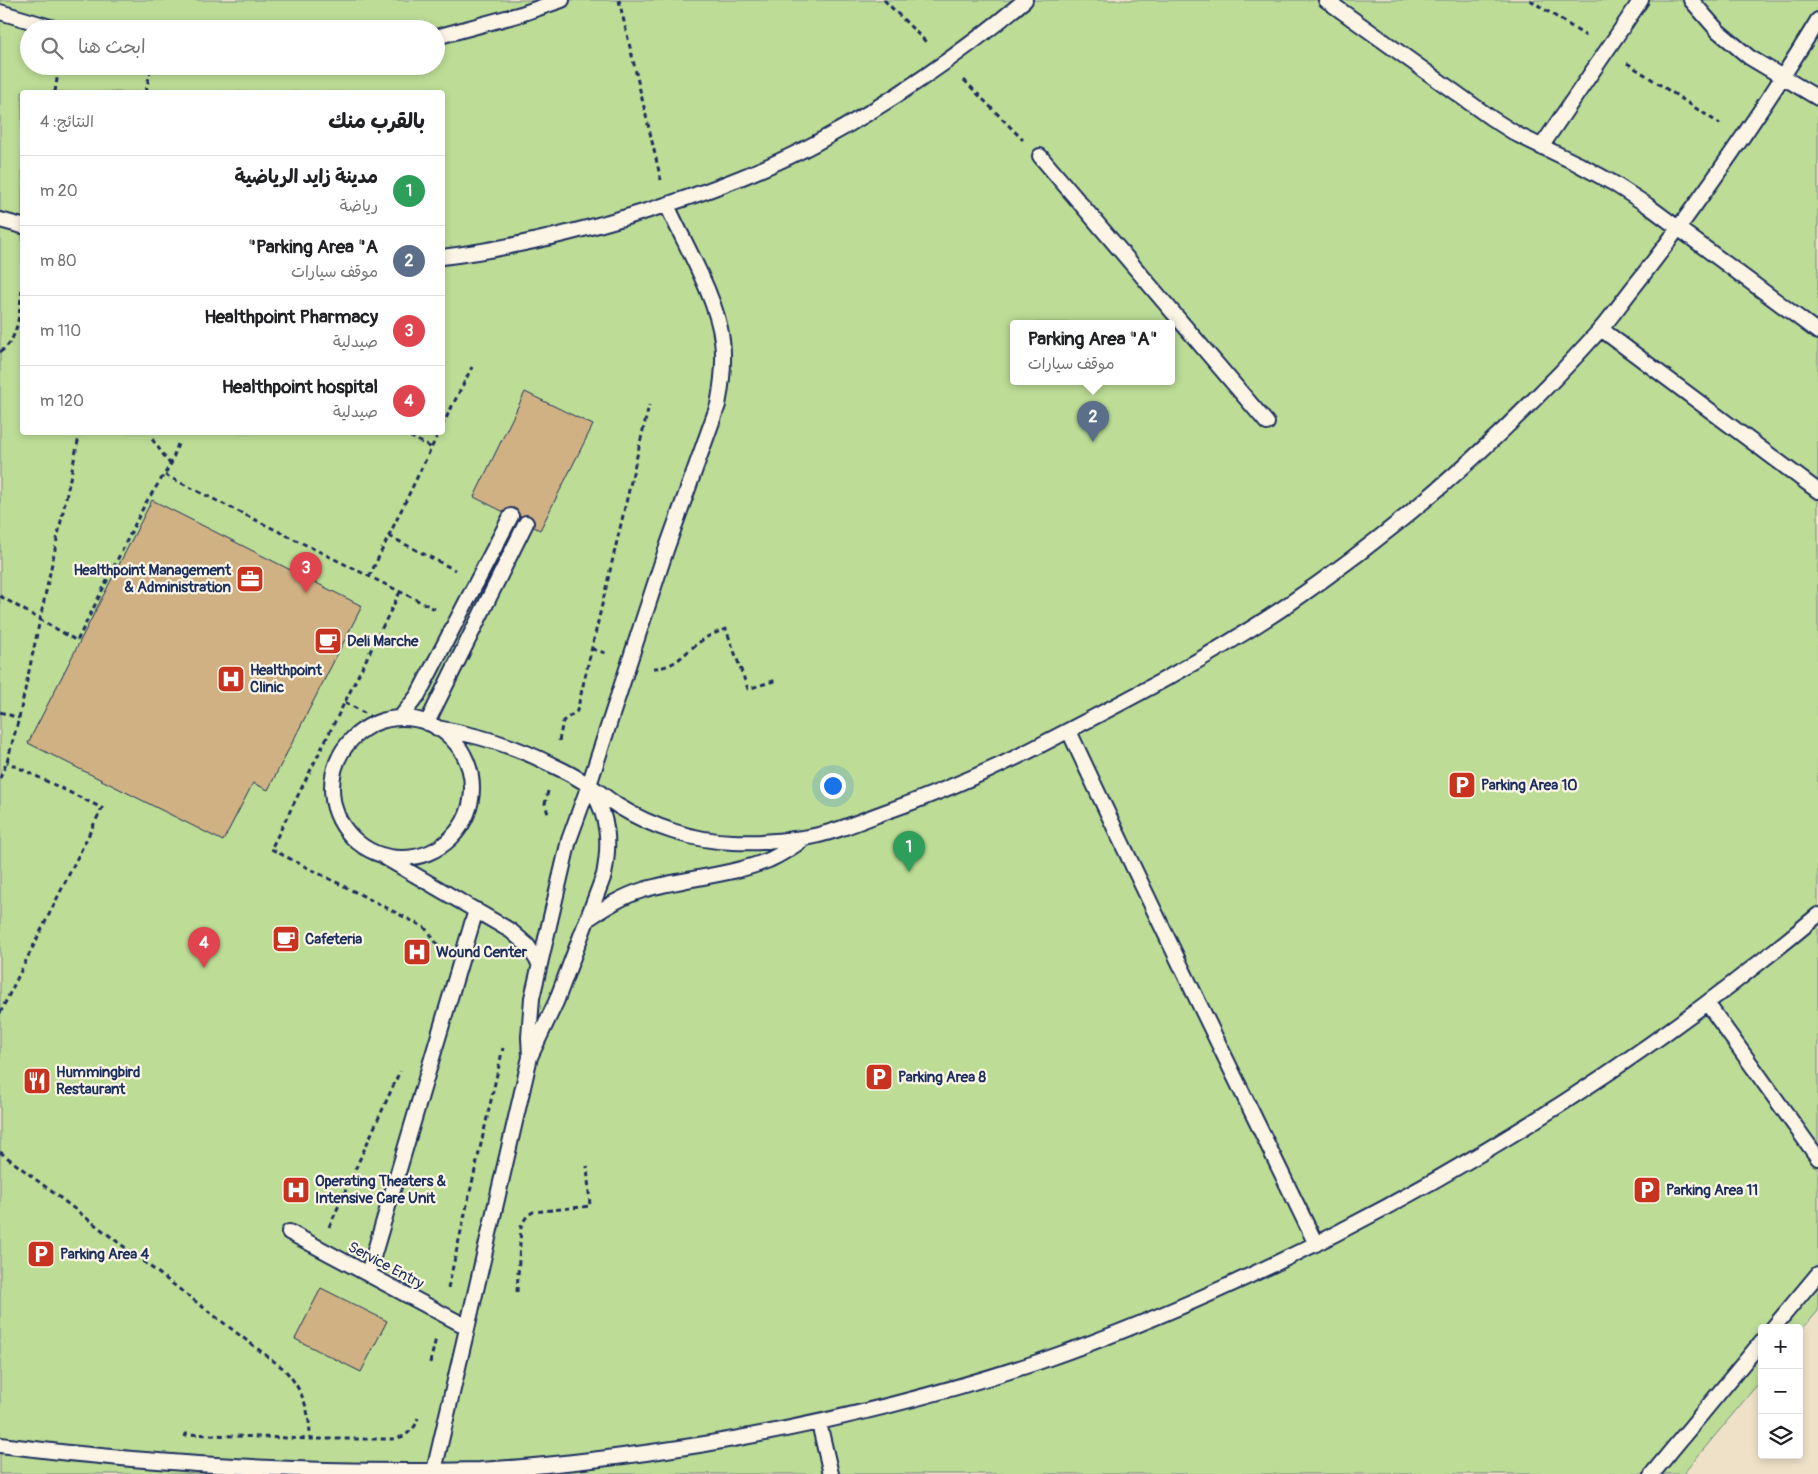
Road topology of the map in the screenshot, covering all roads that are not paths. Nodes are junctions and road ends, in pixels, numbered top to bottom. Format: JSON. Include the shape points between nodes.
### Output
{"nodes":[{"id":1,"x":562,"y":0,"type":"edge"},
{"id":2,"x":1025,"y":0,"type":"edge"},
{"id":3,"x":1326,"y":0,"type":"edge"},
{"id":4,"x":1641,"y":0,"type":"edge"},
{"id":5,"x":1691,"y":0,"type":"edge"},
{"id":6,"x":0,"y":12,"type":"edge"},
{"id":7,"x":27,"y":20,"type":"edge"},
{"id":8,"x":1818,"y":20,"type":"edge"},
{"id":9,"x":445,"y":35,"type":"edge"},
{"id":10,"x":1784,"y":78,"type":"junction"},
{"id":11,"x":1818,"y":98,"type":"edge"},
{"id":12,"x":1541,"y":147,"type":"junction"},
{"id":13,"x":1040,"y":156,"type":"dead end"},
{"id":14,"x":667,"y":205,"type":"junction"},
{"id":15,"x":0,"y":220,"type":"edge"},
{"id":16,"x":20,"y":225,"type":"edge"},
{"id":17,"x":1678,"y":230,"type":"junction"},
{"id":18,"x":445,"y":257,"type":"edge"},
{"id":19,"x":1601,"y":329,"type":"junction"},
{"id":20,"x":1818,"y":332,"type":"edge"},
{"id":21,"x":1267,"y":423,"type":"dead end"},
{"id":22,"x":1818,"y":491,"type":"edge"},
{"id":23,"x":511,"y":516,"type":"dead end"},
{"id":24,"x":526,"y":523,"type":"dead end"},
{"id":25,"x":400,"y":718,"type":"junction"},
{"id":26,"x":432,"y":725,"type":"junction"},
{"id":27,"x":1069,"y":731,"type":"junction"},
{"id":28,"x":589,"y":785,"type":"junction"},
{"id":29,"x":806,"y":838,"type":"junction"},
{"id":30,"x":377,"y":853,"type":"junction"},
{"id":31,"x":476,"y":910,"type":"junction"},
{"id":32,"x":1818,"y":915,"type":"edge"},
{"id":33,"x":588,"y":918,"type":"junction"},
{"id":34,"x":539,"y":963,"type":"junction"},
{"id":35,"x":1707,"y":1003,"type":"junction"},
{"id":36,"x":530,"y":1057,"type":"junction"},
{"id":37,"x":1818,"y":1158,"type":"edge"},
{"id":38,"x":289,"y":1232,"type":"dead end"},
{"id":39,"x":1316,"y":1244,"type":"junction"},
{"id":40,"x":368,"y":1274,"type":"junction"},
{"id":41,"x":1818,"y":1274,"type":"edge"},
{"id":42,"x":1776,"y":1324,"type":"edge"},
{"id":43,"x":468,"y":1327,"type":"junction"},
{"id":44,"x":1758,"y":1347,"type":"edge"},
{"id":45,"x":819,"y":1422,"type":"junction"},
{"id":46,"x":0,"y":1445,"type":"edge"},
{"id":47,"x":434,"y":1471,"type":"junction"},
{"id":48,"x":310,"y":1472,"type":"edge"},
{"id":49,"x":831,"y":1474,"type":"edge"},
{"id":50,"x":1652,"y":1474,"type":"edge"}],
"edges":[{"from":1,"to":9,"type":"lane"},
{"from":2,"to":14,"type":"lane","via":[[886,103],[816,143],[742,178]]},
{"from":3,"to":12,"type":"lane","via":[[1491,118]]},
{"from":4,"to":12,"type":"lane"},
{"from":5,"to":10,"type":"lane","via":[[1718,31],[1749,57]]},
{"from":6,"to":7,"type":"lane"},
{"from":8,"to":10,"type":"lane"},
{"from":10,"to":11,"type":"lane"},
{"from":10,"to":17,"type":"lane"},
{"from":12,"to":17,"type":"lane","via":[[1613,183]]},
{"from":13,"to":21,"type":"lane"},
{"from":14,"to":18,"type":"lane","via":[[578,232],[488,252]]},
{"from":14,"to":28,"type":"lane","via":[[718,318],[724,362],[722,384],[718,405],[666,550]]},
{"from":15,"to":16,"type":"lane"},
{"from":17,"to":19,"type":"lane"},
{"from":17,"to":20,"type":"lane"},
{"from":19,"to":22,"type":"lane"},
{"from":19,"to":27,"type":"lane","via":[[1484,448],[1355,556],[1216,650]]},
{"from":23,"to":25,"type":"lane","via":[[418,695]]},
{"from":24,"to":26,"type":"lane"},
{"from":25,"to":26,"type":"lane"},
{"from":25,"to":30,"type":"lane","via":[[379,721],[360,732],[345,746],[335,765],[332,787],[335,808],[344,827],[358,842]]},
{"from":26,"to":28,"type":"lane","via":[[500,742]]},
{"from":26,"to":30,"type":"lane","via":[[454,741],[472,777],[471,798],[465,818],[454,835],[437,848],[418,856],[397,858]]},
{"from":27,"to":29,"type":"lane","via":[[966,781],[860,822]]},
{"from":27,"to":39,"type":"lane"},
{"from":28,"to":29,"type":"lane","via":[[620,807],[675,832],[735,842]]},
{"from":28,"to":33,"type":"lane","via":[[602,806],[608,841],[604,875]]},
{"from":28,"to":34,"type":"lane","via":[[569,840]]},
{"from":29,"to":33,"type":"lane","via":[[782,853],[750,866],[641,891]]},
{"from":30,"to":31,"type":"lane"},
{"from":31,"to":34,"type":"lane","via":[[519,937]]},
{"from":31,"to":40,"type":"lane"},
{"from":32,"to":35,"type":"lane"},
{"from":33,"to":36,"type":"lane","via":[[556,1002]]},
{"from":34,"to":36,"type":"lane","via":[[532,998]]},
{"from":35,"to":37,"type":"lane"},
{"from":35,"to":39,"type":"lane","via":[[1517,1133]]},
{"from":36,"to":43,"type":"lane"},
{"from":38,"to":40,"type":"lane","name":"Service Entry"},
{"from":39,"to":45,"type":"lane","via":[[1180,1307],[1049,1358],[968,1384]]},
{"from":40,"to":43,"type":"lane","name":"Service Entry"},
{"from":41,"to":42,"type":"lane"},
{"from":43,"to":47,"type":"lane"},
{"from":44,"to":50,"type":"lane"},
{"from":45,"to":47,"type":"lane","via":[[654,1452],[568,1463]]},
{"from":45,"to":49,"type":"lane"},
{"from":46,"to":48,"type":"lane","via":[[91,1456]]},
{"from":47,"to":48,"type":"lane"}]}
